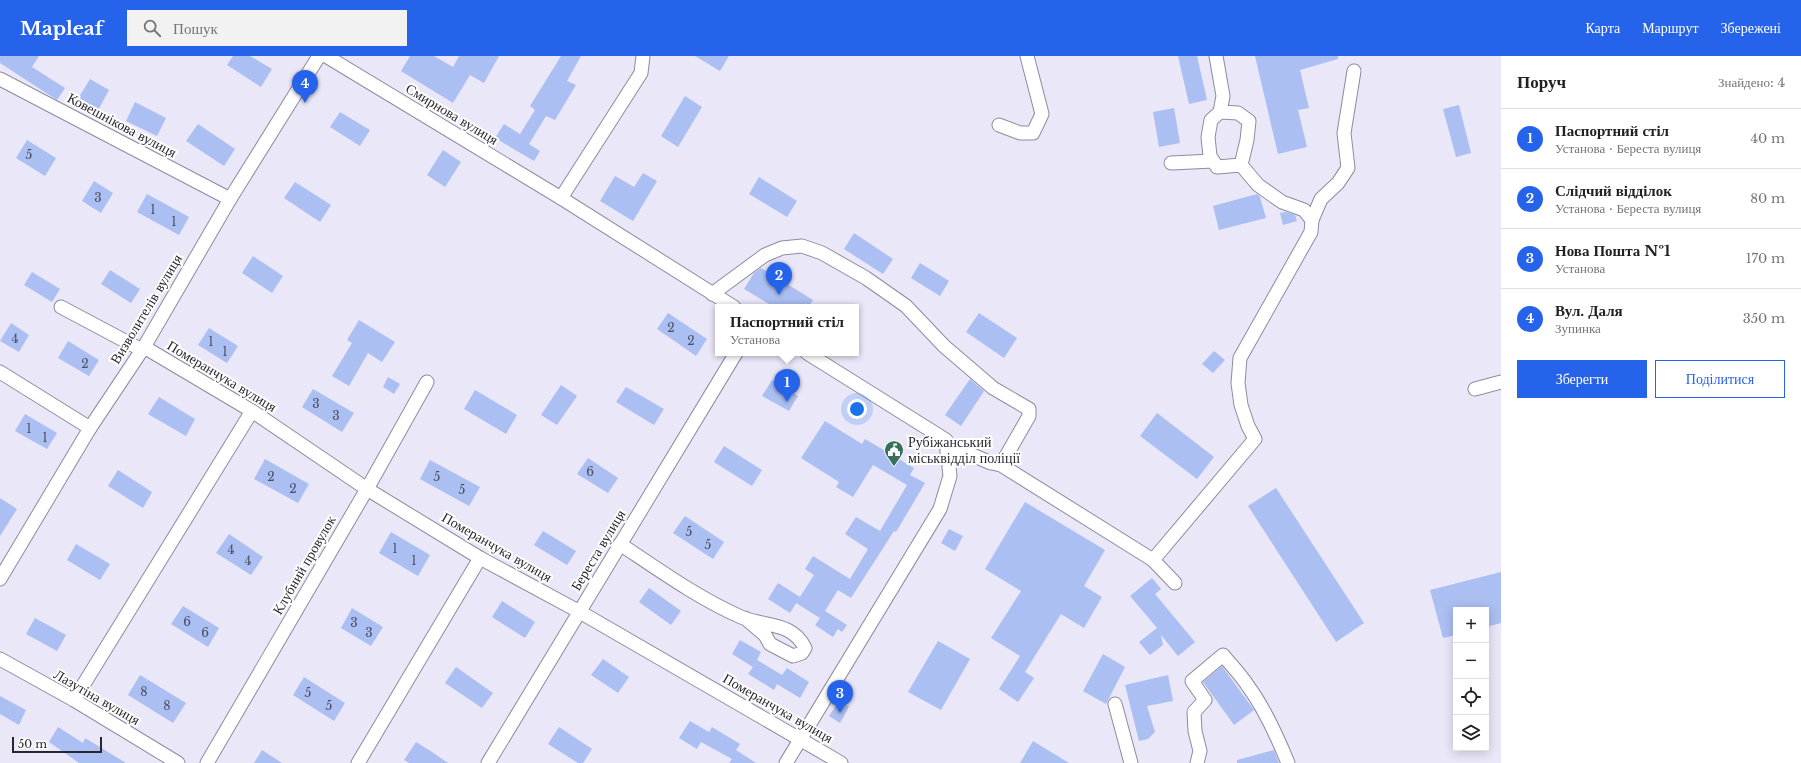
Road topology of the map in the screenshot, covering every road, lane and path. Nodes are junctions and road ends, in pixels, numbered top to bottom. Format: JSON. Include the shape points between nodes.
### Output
{"nodes":[{"id":1,"x":319,"y":56,"type":"edge"},
{"id":2,"x":326,"y":56,"type":"edge"},
{"id":3,"x":643,"y":56,"type":"edge"},
{"id":4,"x":1027,"y":56,"type":"edge"},
{"id":5,"x":1216,"y":56,"type":"edge"},
{"id":6,"x":1354,"y":71,"type":"dead end"},
{"id":7,"x":0,"y":79,"type":"edge"},
{"id":8,"x":1220,"y":112,"type":"junction"},
{"id":9,"x":999,"y":125,"type":"dead end"},
{"id":10,"x":1213,"y":162,"type":"junction"},
{"id":11,"x":1171,"y":163,"type":"dead end"},
{"id":12,"x":1241,"y":165,"type":"junction"},
{"id":13,"x":561,"y":198,"type":"junction"},
{"id":14,"x":230,"y":199,"type":"junction"},
{"id":15,"x":1312,"y":220,"type":"junction"},
{"id":16,"x":712,"y":294,"type":"junction"},
{"id":17,"x":729,"y":304,"type":"edge"},
{"id":18,"x":61,"y":307,"type":"dead end"},
{"id":19,"x":143,"y":348,"type":"junction"},
{"id":20,"x":734,"y":356,"type":"edge"},
{"id":21,"x":812,"y":356,"type":"edge"},
{"id":22,"x":0,"y":372,"type":"edge"},
{"id":23,"x":427,"y":382,"type":"dead end"},
{"id":24,"x":1501,"y":382,"type":"edge"},
{"id":25,"x":1476,"y":389,"type":"dead end"},
{"id":26,"x":252,"y":411,"type":"junction"},
{"id":27,"x":90,"y":428,"type":"junction"},
{"id":28,"x":947,"y":452,"type":"junction"},
{"id":29,"x":1001,"y":465,"type":"junction"},
{"id":30,"x":367,"y":488,"type":"junction"},
{"id":31,"x":620,"y":544,"type":"junction"},
{"id":32,"x":480,"y":558,"type":"junction"},
{"id":33,"x":1153,"y":560,"type":"junction"},
{"id":34,"x":2,"y":572,"type":"edge"},
{"id":35,"x":1175,"y":583,"type":"dead end"},
{"id":36,"x":580,"y":612,"type":"junction"},
{"id":37,"x":745,"y":618,"type":"dead end"},
{"id":38,"x":0,"y":659,"type":"edge"},
{"id":39,"x":74,"y":700,"type":"junction"},
{"id":40,"x":1115,"y":704,"type":"dead end"},
{"id":41,"x":801,"y":738,"type":"junction"},
{"id":42,"x":178,"y":763,"type":"edge"},
{"id":43,"x":207,"y":763,"type":"edge"},
{"id":44,"x":358,"y":763,"type":"edge"},
{"id":45,"x":488,"y":763,"type":"edge"},
{"id":46,"x":786,"y":763,"type":"edge"},
{"id":47,"x":841,"y":763,"type":"edge"},
{"id":48,"x":1131,"y":763,"type":"edge"},
{"id":49,"x":1197,"y":763,"type":"edge"},
{"id":50,"x":1288,"y":763,"type":"edge"}],
"edges":[{"from":1,"to":14,"type":"street","name":"Визволителів вулиця"},
{"from":2,"to":13,"type":"street","name":"Смирнова вулиця"},
{"from":3,"to":13,"type":"street","via":[[642,73]]},
{"from":4,"to":9,"type":"street","via":[[1042,114],[1033,133],[1020,133]]},
{"from":5,"to":8,"type":"street","via":[[1223,96]]},
{"from":6,"to":15,"type":"street","via":[[1344,133],[1348,168],[1338,183],[1321,199]]},
{"from":7,"to":14,"type":"street","name":"Ковешнікова вулиця"},
{"from":8,"to":10,"type":"street","via":[[1211,120],[1208,137]]},
{"from":8,"to":12,"type":"street","via":[[1238,113],[1248,120],[1247,140]]},
{"from":10,"to":11,"type":"street"},
{"from":10,"to":12,"type":"street","via":[[1217,168]]},
{"from":12,"to":15,"type":"street","via":[[1258,185],[1282,202],[1304,210]]},
{"from":13,"to":16,"type":"street","name":"Смирнова вулиця"},
{"from":14,"to":19,"type":"street","name":"Визволителів вулиця"},
{"from":15,"to":33,"type":"street","via":[[1311,232],[1240,358],[1238,383],[1241,405],[1255,439]]},
{"from":16,"to":17,"type":"street","name":"Смирнова вулиця"},
{"from":16,"to":29,"type":"street","via":[[765,255],[782,248],[802,246],[822,253],[866,278],[906,306],[944,346],[993,388],[1029,409],[1029,416]]},
{"from":18,"to":19,"type":"street","name":"Померанчука вулиця"},
{"from":19,"to":26,"type":"street","name":"Померанчука вулиця"},
{"from":19,"to":27,"type":"street","name":"Визволителів вулиця"},
{"from":20,"to":31,"type":"street","name":"Береста вулиця"},
{"from":21,"to":28,"type":"street","via":[[946,440]]},
{"from":22,"to":27,"type":"street"},
{"from":23,"to":30,"type":"street","name":"Клубний провулок"},
{"from":24,"to":25,"type":"street"},
{"from":26,"to":30,"type":"street","name":"Померанчука вулиця"},
{"from":26,"to":39,"type":"street"},
{"from":27,"to":34,"type":"street","name":"Визволителів вулиця"},
{"from":28,"to":29,"type":"street","via":[[970,454]]},
{"from":28,"to":41,"type":"street","via":[[950,476],[940,509]]},
{"from":29,"to":33,"type":"street"},
{"from":30,"to":32,"type":"street","name":"Померанчука вулиця"},
{"from":30,"to":43,"type":"street","name":"Клубний провулок"},
{"from":31,"to":36,"type":"street","name":"Береста вулиця"},
{"from":31,"to":37,"type":"street","via":[[668,576]]},
{"from":32,"to":36,"type":"street","name":"Померанчука вулиця"},
{"from":32,"to":44,"type":"street"},
{"from":33,"to":35,"type":"street"},
{"from":36,"to":41,"type":"street","name":"Померанчука вулиця"},
{"from":36,"to":45,"type":"street","name":"Береста вулиця"},
{"from":38,"to":39,"type":"street","name":"Лазутіна вулиця"},
{"from":39,"to":42,"type":"street","name":"Лазутіна вулиця"},
{"from":40,"to":48,"type":"street"},
{"from":41,"to":46,"type":"street"},
{"from":41,"to":47,"type":"street","name":"Померанчука вулиця"},
{"from":49,"to":50,"type":"street","via":[[1200,750],[1194,712],[1205,700],[1192,681],[1223,655],[1260,704]]}]}
